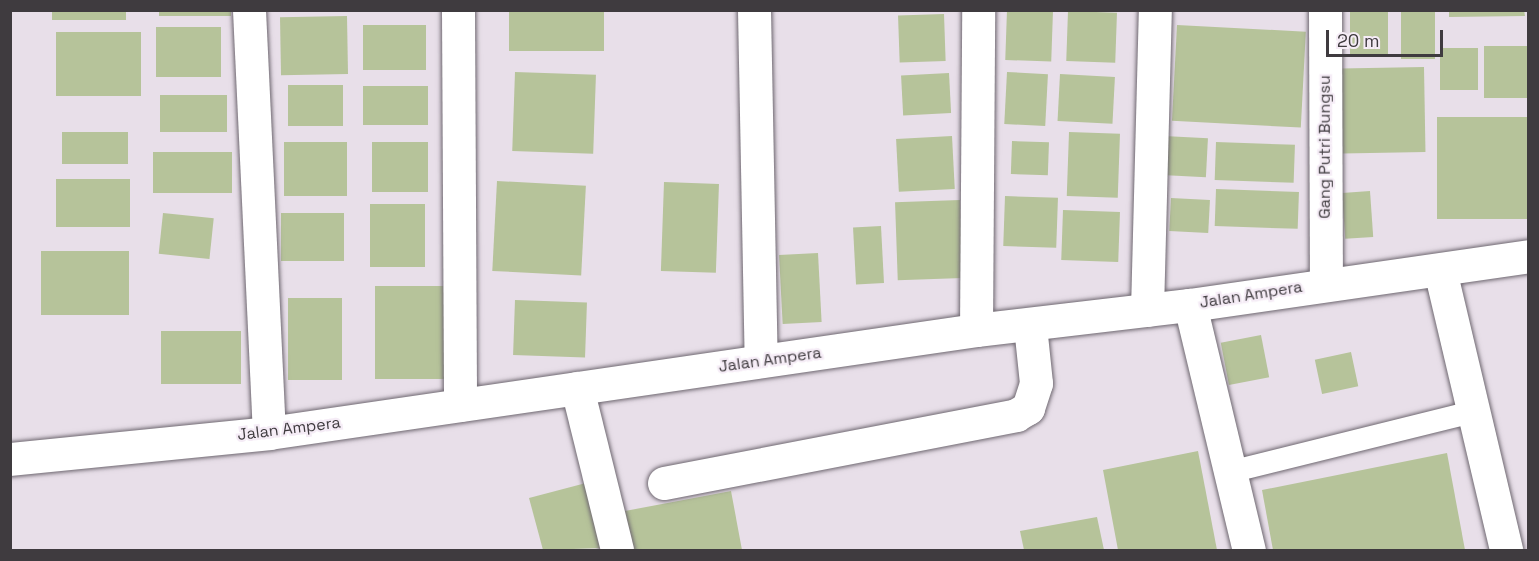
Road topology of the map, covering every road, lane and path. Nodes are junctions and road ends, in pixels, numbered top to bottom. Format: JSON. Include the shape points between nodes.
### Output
{"nodes":[{"id":1,"x":249,"y":10,"type":"edge"},
{"id":2,"x":458,"y":10,"type":"edge"},
{"id":3,"x":754,"y":10,"type":"edge"},
{"id":4,"x":978,"y":10,"type":"edge"},
{"id":5,"x":1155,"y":10,"type":"edge"},
{"id":6,"x":1325,"y":10,"type":"edge"},
{"id":7,"x":1528,"y":256,"type":"edge"},
{"id":8,"x":1440,"y":270,"type":"junction"},
{"id":9,"x":1326,"y":283,"type":"junction"},
{"id":10,"x":1190,"y":305,"type":"junction"},
{"id":11,"x":1147,"y":310,"type":"junction"},
{"id":12,"x":976,"y":330,"type":"junction"},
{"id":13,"x":1030,"y":333,"type":"junction"},
{"id":14,"x":761,"y":361,"type":"junction"},
{"id":15,"x":577,"y":388,"type":"junction"},
{"id":16,"x":460,"y":405,"type":"junction"},
{"id":17,"x":1473,"y":412,"type":"junction"},
{"id":18,"x":269,"y":433,"type":"junction"},
{"id":19,"x":10,"y":459,"type":"edge"},
{"id":20,"x":1230,"y":472,"type":"junction"},
{"id":21,"x":664,"y":483,"type":"dead end"},
{"id":22,"x":617,"y":550,"type":"edge"},
{"id":23,"x":1249,"y":550,"type":"edge"},
{"id":24,"x":1506,"y":550,"type":"edge"}],
"edges":[{"from":1,"to":18,"type":"street"},
{"from":2,"to":16,"type":"street"},
{"from":3,"to":14,"type":"street"},
{"from":4,"to":12,"type":"street"},
{"from":5,"to":11,"type":"street"},
{"from":6,"to":9,"type":"street","name":"Gang Putri Bungsu"},
{"from":7,"to":8,"type":"street","name":"Jalan Ampera"},
{"from":8,"to":9,"type":"street","name":"Jalan Ampera"},
{"from":8,"to":17,"type":"street"},
{"from":9,"to":10,"type":"street","name":"Jalan Ampera"},
{"from":10,"to":11,"type":"street","name":"Jalan Ampera"},
{"from":10,"to":20,"type":"street"},
{"from":11,"to":13,"type":"street","name":"Jalan Ampera"},
{"from":12,"to":13,"type":"street","name":"Jalan Ampera"},
{"from":12,"to":14,"type":"street","name":"Jalan Ampera"},
{"from":13,"to":21,"type":"street","via":[[1036,382],[1028,408],[1016,415]]},
{"from":14,"to":15,"type":"street","name":"Jalan Ampera"},
{"from":15,"to":16,"type":"street","name":"Jalan Ampera"},
{"from":15,"to":22,"type":"street"},
{"from":16,"to":18,"type":"street","name":"Jalan Ampera"},
{"from":17,"to":20,"type":"lane"},
{"from":17,"to":24,"type":"street"},
{"from":18,"to":19,"type":"street","name":"Jalan Ampera"},
{"from":20,"to":23,"type":"street"}]}
